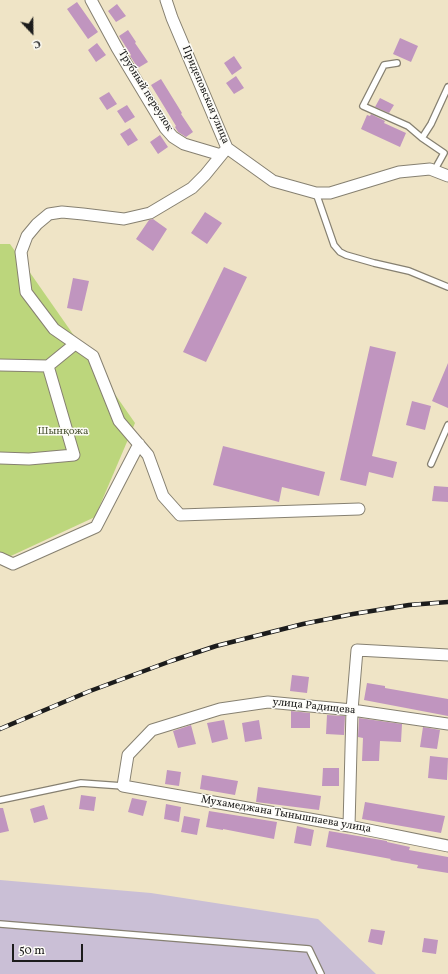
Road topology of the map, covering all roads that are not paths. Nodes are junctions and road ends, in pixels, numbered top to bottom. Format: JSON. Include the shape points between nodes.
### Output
{"nodes":[{"id":1,"x":92,"y":0,"type":"edge"},
{"id":2,"x":166,"y":0,"type":"edge"},
{"id":3,"x":397,"y":63,"type":"dead end"},
{"id":4,"x":448,"y":87,"type":"edge"},
{"id":5,"x":422,"y":138,"type":"junction"},
{"id":6,"x":224,"y":151,"type":"junction"},
{"id":7,"x":446,"y":154,"type":"edge"},
{"id":8,"x":434,"y":171,"type":"junction"},
{"id":9,"x":448,"y":176,"type":"edge"},
{"id":10,"x":316,"y":192,"type":"junction"},
{"id":11,"x":448,"y":287,"type":"edge"},
{"id":12,"x":75,"y":344,"type":"junction"},
{"id":13,"x":0,"y":365,"type":"edge"},
{"id":14,"x":48,"y":366,"type":"junction"},
{"id":15,"x":448,"y":425,"type":"edge"},
{"id":16,"x":139,"y":444,"type":"junction"},
{"id":17,"x":0,"y":458,"type":"edge"},
{"id":18,"x":431,"y":464,"type":"dead end"},
{"id":19,"x":359,"y":509,"type":"dead end"},
{"id":20,"x":0,"y":558,"type":"edge"},
{"id":21,"x":448,"y":655,"type":"edge"},
{"id":22,"x":352,"y":710,"type":"junction"},
{"id":23,"x":448,"y":724,"type":"edge"},
{"id":24,"x":124,"y":786,"type":"junction"},
{"id":25,"x":0,"y":800,"type":"edge"},
{"id":26,"x":349,"y":826,"type":"junction"},
{"id":27,"x":448,"y":846,"type":"edge"},
{"id":28,"x":0,"y":924,"type":"edge"},
{"id":29,"x":321,"y":974,"type":"edge"}],
"edges":[{"from":1,"to":6,"type":"street","name":"Трубный переулок","via":[[165,128],[184,144]]},
{"from":2,"to":6,"type":"street","name":"Придеповская улица"},
{"from":3,"to":5,"type":"lane","via":[[384,65],[363,106],[408,126]]},
{"from":4,"to":5,"type":"lane"},
{"from":5,"to":7,"type":"lane"},
{"from":6,"to":10,"type":"street","name":"Придеповская улица","via":[[273,181]]},
{"from":6,"to":12,"type":"street","via":[[192,188],[150,213],[124,219],[62,212],[49,214],[27,236],[21,252],[26,292],[54,330]]},
{"from":7,"to":8,"type":"lane"},
{"from":8,"to":9,"type":"street","name":"Придеповская улица"},
{"from":8,"to":10,"type":"street","name":"Придеповская улица","via":[[430,169],[399,172],[330,193]]},
{"from":10,"to":11,"type":"lane","via":[[334,246],[340,252],[374,264],[409,271]]},
{"from":12,"to":14,"type":"street"},
{"from":12,"to":16,"type":"street","via":[[93,356],[119,421]]},
{"from":13,"to":14,"type":"street"},
{"from":14,"to":17,"type":"street","via":[[74,455]]},
{"from":15,"to":18,"type":"lane"},
{"from":16,"to":19,"type":"street","via":[[148,455],[163,496],[180,515]]},
{"from":16,"to":20,"type":"street","via":[[96,527],[13,564]]},
{"from":21,"to":22,"type":"street","via":[[356,650]]},
{"from":22,"to":23,"type":"street","name":"улица Радищева"},
{"from":22,"to":24,"type":"street","name":"улица Радищева","via":[[268,702],[220,709],[152,730],[128,755]]},
{"from":22,"to":26,"type":"street"},
{"from":24,"to":25,"type":"lane","via":[[81,783]]},
{"from":24,"to":26,"type":"street","name":"Мухамеджана Тынышпаева улица"},
{"from":26,"to":27,"type":"street","name":"Мухамеджана Тынышпаева улица"},
{"from":28,"to":29,"type":"lane","via":[[309,949]]}]}
